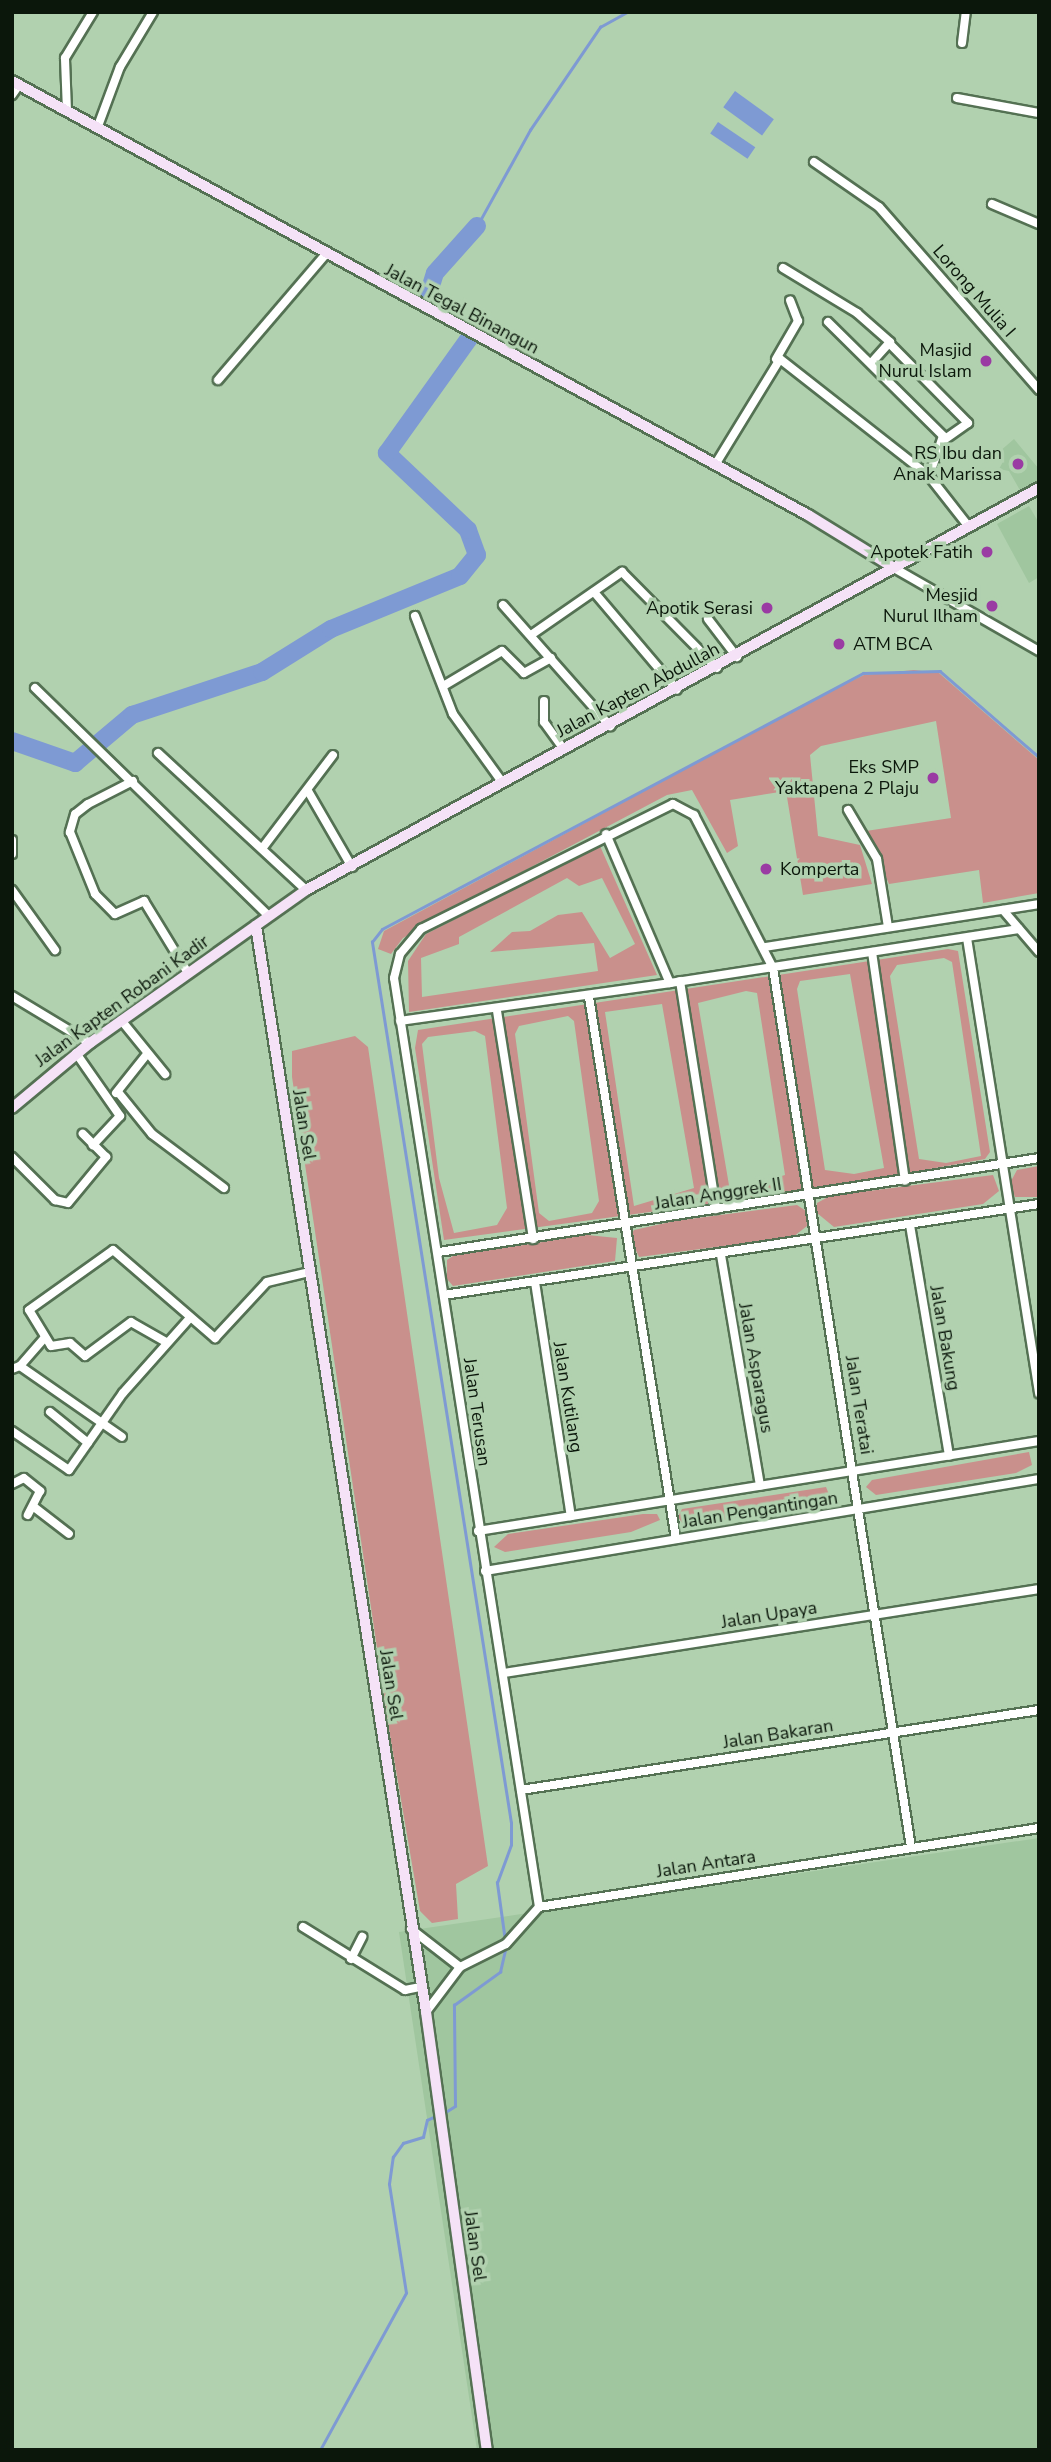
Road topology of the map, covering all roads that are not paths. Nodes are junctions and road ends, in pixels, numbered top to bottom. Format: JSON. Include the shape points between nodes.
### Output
{"nodes":[{"id":1,"x":93,"y":12,"type":"edge"},
{"id":2,"x":153,"y":12,"type":"edge"},
{"id":3,"x":966,"y":12,"type":"edge"},
{"id":4,"x":962,"y":43,"type":"dead end"},
{"id":5,"x":16,"y":83,"type":"edge"},
{"id":6,"x":12,"y":95,"type":"edge"},
{"id":7,"x":957,"y":98,"type":"dead end"},
{"id":8,"x":67,"y":111,"type":"junction"},
{"id":9,"x":1039,"y":113,"type":"edge"},
{"id":10,"x":98,"y":126,"type":"junction"},
{"id":11,"x":814,"y":162,"type":"dead end"},
{"id":12,"x":992,"y":204,"type":"dead end"},
{"id":13,"x":1039,"y":224,"type":"edge"},
{"id":14,"x":325,"y":255,"type":"junction"},
{"id":15,"x":783,"y":268,"type":"dead end"},
{"id":16,"x":790,"y":300,"type":"dead end"},
{"id":17,"x":828,"y":322,"type":"dead end"},
{"id":18,"x":890,"y":344,"type":"junction"},
{"id":19,"x":776,"y":359,"type":"junction"},
{"id":20,"x":871,"y":363,"type":"junction"},
{"id":21,"x":218,"y":380,"type":"dead end"},
{"id":22,"x":1039,"y":390,"type":"edge"},
{"id":23,"x":944,"y":440,"type":"junction"},
{"id":24,"x":715,"y":465,"type":"junction"},
{"id":25,"x":929,"y":476,"type":"junction"},
{"id":26,"x":1039,"y":488,"type":"edge"},
{"id":27,"x":969,"y":527,"type":"junction"},
{"id":28,"x":894,"y":568,"type":"junction"},
{"id":29,"x":594,"y":592,"type":"junction"},
{"id":30,"x":503,"y":605,"type":"dead end"},
{"id":31,"x":415,"y":616,"type":"dead end"},
{"id":32,"x":708,"y":619,"type":"dead end"},
{"id":33,"x":531,"y":635,"type":"junction"},
{"id":34,"x":1039,"y":651,"type":"edge"},
{"id":35,"x":737,"y":657,"type":"junction"},
{"id":36,"x":551,"y":658,"type":"junction"},
{"id":37,"x":717,"y":668,"type":"junction"},
{"id":38,"x":445,"y":685,"type":"junction"},
{"id":39,"x":35,"y":688,"type":"dead end"},
{"id":40,"x":677,"y":690,"type":"junction"},
{"id":41,"x":544,"y":701,"type":"dead end"},
{"id":42,"x":610,"y":726,"type":"junction"},
{"id":43,"x":564,"y":750,"type":"junction"},
{"id":44,"x":158,"y":752,"type":"dead end"},
{"id":45,"x":332,"y":755,"type":"dead end"},
{"id":46,"x":133,"y":781,"type":"junction"},
{"id":47,"x":502,"y":782,"type":"junction"},
{"id":48,"x":308,"y":792,"type":"junction"},
{"id":49,"x":848,"y":810,"type":"dead end"},
{"id":50,"x":606,"y":834,"type":"junction"},
{"id":51,"x":12,"y":840,"type":"edge"},
{"id":52,"x":264,"y":846,"type":"junction"},
{"id":53,"x":12,"y":854,"type":"edge"},
{"id":54,"x":352,"y":867,"type":"junction"},
{"id":55,"x":12,"y":890,"type":"edge"},
{"id":56,"x":306,"y":890,"type":"junction"},
{"id":57,"x":1039,"y":904,"type":"edge"},
{"id":58,"x":1003,"y":911,"type":"junction"},
{"id":59,"x":268,"y":915,"type":"junction"},
{"id":60,"x":256,"y":926,"type":"junction"},
{"id":61,"x":888,"y":926,"type":"junction"},
{"id":62,"x":421,"y":929,"type":"joint"},
{"id":63,"x":1019,"y":929,"type":"junction"},
{"id":64,"x":967,"y":937,"type":"junction"},
{"id":65,"x":765,"y":947,"type":"junction"},
{"id":66,"x":55,"y":950,"type":"dead end"},
{"id":67,"x":872,"y":952,"type":"junction"},
{"id":68,"x":1039,"y":952,"type":"edge"},
{"id":69,"x":774,"y":968,"type":"junction"},
{"id":70,"x":188,"y":973,"type":"junction"},
{"id":71,"x":680,"y":981,"type":"junction"},
{"id":72,"x":670,"y":983,"type":"junction"},
{"id":73,"x":12,"y":996,"type":"edge"},
{"id":74,"x":589,"y":998,"type":"junction"},
{"id":75,"x":497,"y":1011,"type":"junction"},
{"id":76,"x":121,"y":1020,"type":"junction"},
{"id":77,"x":400,"y":1021,"type":"junction"},
{"id":78,"x":90,"y":1043,"type":"junction"},
{"id":79,"x":76,"y":1053,"type":"junction"},
{"id":80,"x":147,"y":1054,"type":"junction"},
{"id":81,"x":165,"y":1074,"type":"dead end"},
{"id":82,"x":118,"y":1092,"type":"junction"},
{"id":83,"x":107,"y":1097,"type":"junction"},
{"id":84,"x":14,"y":1101,"type":"edge"},
{"id":85,"x":130,"y":1107,"type":"junction"},
{"id":86,"x":119,"y":1115,"type":"junction"},
{"id":87,"x":83,"y":1134,"type":"dead end"},
{"id":88,"x":93,"y":1144,"type":"junction"},
{"id":89,"x":12,"y":1157,"type":"edge"},
{"id":90,"x":1039,"y":1158,"type":"edge"},
{"id":91,"x":1002,"y":1164,"type":"junction"},
{"id":92,"x":905,"y":1181,"type":"junction"},
{"id":93,"x":223,"y":1188,"type":"dead end"},
{"id":94,"x":810,"y":1195,"type":"junction"},
{"id":95,"x":1039,"y":1204,"type":"edge"},
{"id":96,"x":716,"y":1209,"type":"junction"},
{"id":97,"x":1009,"y":1210,"type":"junction"},
{"id":98,"x":910,"y":1224,"type":"junction"},
{"id":99,"x":622,"y":1226,"type":"junction"},
{"id":100,"x":533,"y":1239,"type":"junction"},
{"id":101,"x":816,"y":1239,"type":"junction"},
{"id":102,"x":439,"y":1252,"type":"junction"},
{"id":103,"x":721,"y":1255,"type":"junction"},
{"id":104,"x":632,"y":1268,"type":"junction"},
{"id":105,"x":309,"y":1272,"type":"junction"},
{"id":106,"x":535,"y":1282,"type":"junction"},
{"id":107,"x":444,"y":1296,"type":"junction"},
{"id":108,"x":1039,"y":1309,"type":"edge"},
{"id":109,"x":1027,"y":1311,"type":"junction"},
{"id":110,"x":189,"y":1319,"type":"junction"},
{"id":111,"x":45,"y":1337,"type":"junction"},
{"id":112,"x":166,"y":1342,"type":"junction"},
{"id":113,"x":16,"y":1367,"type":"edge"},
{"id":114,"x":1039,"y":1392,"type":"edge"},
{"id":115,"x":50,"y":1412,"type":"dead end"},
{"id":116,"x":100,"y":1426,"type":"junction"},
{"id":117,"x":12,"y":1431,"type":"edge"},
{"id":118,"x":122,"y":1437,"type":"dead end"},
{"id":119,"x":1039,"y":1441,"type":"edge"},
{"id":120,"x":88,"y":1443,"type":"junction"},
{"id":121,"x":948,"y":1456,"type":"junction"},
{"id":122,"x":853,"y":1470,"type":"junction"},
{"id":123,"x":1039,"y":1479,"type":"edge"},
{"id":124,"x":12,"y":1484,"type":"edge"},
{"id":125,"x":760,"y":1486,"type":"junction"},
{"id":126,"x":668,"y":1500,"type":"junction"},
{"id":127,"x":34,"y":1507,"type":"junction"},
{"id":128,"x":860,"y":1511,"type":"junction"},
{"id":129,"x":28,"y":1515,"type":"dead end"},
{"id":130,"x":571,"y":1516,"type":"junction"},
{"id":131,"x":478,"y":1531,"type":"junction"},
{"id":132,"x":69,"y":1535,"type":"dead end"},
{"id":133,"x":676,"y":1539,"type":"junction"},
{"id":134,"x":485,"y":1571,"type":"junction"},
{"id":135,"x":1039,"y":1590,"type":"edge"},
{"id":136,"x":876,"y":1614,"type":"junction"},
{"id":137,"x":504,"y":1673,"type":"junction"},
{"id":138,"x":1039,"y":1710,"type":"edge"},
{"id":139,"x":892,"y":1733,"type":"junction"},
{"id":140,"x":521,"y":1790,"type":"junction"},
{"id":141,"x":1039,"y":1828,"type":"edge"},
{"id":142,"x":911,"y":1847,"type":"junction"},
{"id":143,"x":539,"y":1907,"type":"junction"},
{"id":144,"x":303,"y":1927,"type":"dead end"},
{"id":145,"x":411,"y":1929,"type":"junction"},
{"id":146,"x":362,"y":1937,"type":"dead end"},
{"id":147,"x":351,"y":1959,"type":"junction"},
{"id":148,"x":460,"y":1967,"type":"junction"},
{"id":149,"x":421,"y":1987,"type":"junction"},
{"id":150,"x":426,"y":2012,"type":"junction"},
{"id":151,"x":487,"y":2450,"type":"edge"}],
"edges":[{"from":1,"to":8,"type":"street","via":[[65,58]]},
{"from":2,"to":10,"type":"street","via":[[120,67]]},
{"from":3,"to":4,"type":"street"},
{"from":5,"to":6,"type":"street"},
{"from":5,"to":8,"type":"street","name":"Jalan Tegal Binangun"},
{"from":7,"to":9,"type":"street"},
{"from":8,"to":10,"type":"street","name":"Jalan Tegal Binangun"},
{"from":10,"to":14,"type":"street","name":"Jalan Tegal Binangun"},
{"from":11,"to":22,"type":"street","name":"Lorong Mulia I","via":[[885,213]]},
{"from":12,"to":13,"type":"street"},
{"from":14,"to":21,"type":"street"},
{"from":14,"to":24,"type":"street","name":"Jalan Tegal Binangun"},
{"from":15,"to":18,"type":"street","via":[[857,313]]},
{"from":16,"to":19,"type":"street","via":[[798,321]]},
{"from":17,"to":20,"type":"street"},
{"from":18,"to":20,"type":"street"},
{"from":18,"to":23,"type":"street","via":[[968,423]]},
{"from":19,"to":24,"type":"street"},
{"from":19,"to":25,"type":"street","via":[[800,369]]},
{"from":20,"to":23,"type":"street"},
{"from":23,"to":25,"type":"street"},
{"from":24,"to":28,"type":"street","name":"Jalan Tegal Binangun"},
{"from":25,"to":27,"type":"street"},
{"from":26,"to":27,"type":"street","name":"Jalan Kapten Abdullah"},
{"from":27,"to":28,"type":"street","name":"Jalan Kapten Abdullah"},
{"from":28,"to":34,"type":"street"},
{"from":28,"to":35,"type":"street","name":"Jalan Kapten Abdullah"},
{"from":29,"to":33,"type":"street"},
{"from":29,"to":37,"type":"street","via":[[622,572]]},
{"from":29,"to":40,"type":"street"},
{"from":30,"to":33,"type":"street"},
{"from":31,"to":38,"type":"street"},
{"from":32,"to":35,"type":"street"},
{"from":33,"to":36,"type":"street"},
{"from":35,"to":37,"type":"street","name":"Jalan Kapten Abdullah"},
{"from":36,"to":38,"type":"street","via":[[524,673],[502,651]]},
{"from":36,"to":42,"type":"street"},
{"from":37,"to":40,"type":"street","name":"Jalan Kapten Abdullah"},
{"from":38,"to":47,"type":"street","via":[[453,714]]},
{"from":39,"to":46,"type":"street"},
{"from":40,"to":42,"type":"street","name":"Jalan Kapten Abdullah"},
{"from":41,"to":43,"type":"street","via":[[544,722]]},
{"from":42,"to":43,"type":"street","name":"Jalan Kapten Abdullah"},
{"from":43,"to":47,"type":"street","name":"Jalan Kapten Abdullah"},
{"from":44,"to":52,"type":"street"},
{"from":45,"to":48,"type":"street"},
{"from":46,"to":59,"type":"street"},
{"from":46,"to":70,"type":"street","via":[[75,814],[70,832],[95,894],[115,914],[144,901]]},
{"from":47,"to":54,"type":"street","name":"Jalan Kapten Abdullah"},
{"from":48,"to":52,"type":"street"},
{"from":48,"to":54,"type":"street"},
{"from":49,"to":61,"type":"street","via":[[877,859]]},
{"from":50,"to":62,"type":"street","name":"Jalan Teratai"},
{"from":50,"to":65,"type":"street","name":"Jalan Teratai","via":[[673,804],[688,807]]},
{"from":50,"to":72,"type":"street"},
{"from":51,"to":53,"type":"street"},
{"from":52,"to":56,"type":"street"},
{"from":54,"to":56,"type":"street","name":"Jalan Kapten Abdullah"},
{"from":55,"to":66,"type":"street"},
{"from":56,"to":59,"type":"street","name":"Jalan Kapten Abdullah"},
{"from":57,"to":58,"type":"street"},
{"from":58,"to":61,"type":"street"},
{"from":58,"to":63,"type":"street"},
{"from":59,"to":60,"type":"street","name":"Jalan Kapten Abdullah"},
{"from":60,"to":70,"type":"street","name":"Jalan Kapten Robani Kadir"},
{"from":60,"to":105,"type":"street","name":"Jalan Sel"},
{"from":61,"to":65,"type":"street"},
{"from":62,"to":77,"type":"street","name":"Jalan Terusan","via":[[395,969]]},
{"from":63,"to":64,"type":"street"},
{"from":63,"to":68,"type":"street"},
{"from":64,"to":67,"type":"street"},
{"from":64,"to":91,"type":"street"},
{"from":65,"to":69,"type":"street","name":"Jalan Teratai"},
{"from":67,"to":69,"type":"street"},
{"from":67,"to":92,"type":"street"},
{"from":69,"to":71,"type":"street"},
{"from":69,"to":94,"type":"street","name":"Jalan Teratai"},
{"from":70,"to":76,"type":"street","name":"Jalan Kapten Robani Kadir"},
{"from":71,"to":72,"type":"street"},
{"from":71,"to":96,"type":"street"},
{"from":72,"to":74,"type":"street"},
{"from":73,"to":78,"type":"street"},
{"from":74,"to":75,"type":"street"},
{"from":74,"to":99,"type":"street"},
{"from":75,"to":77,"type":"street"},
{"from":75,"to":100,"type":"street"},
{"from":76,"to":78,"type":"street","name":"Jalan Kapten Robani Kadir"},
{"from":76,"to":80,"type":"street"},
{"from":77,"to":102,"type":"street","name":"Jalan Terusan"},
{"from":78,"to":79,"type":"street","name":"Jalan Kapten Robani Kadir"},
{"from":79,"to":83,"type":"street"},
{"from":79,"to":84,"type":"street","name":"Jalan Kapten Robani Kadir"},
{"from":80,"to":81,"type":"street"},
{"from":80,"to":82,"type":"street"},
{"from":82,"to":83,"type":"street"},
{"from":82,"to":85,"type":"street"},
{"from":83,"to":86,"type":"street"},
{"from":85,"to":86,"type":"street"},
{"from":85,"to":93,"type":"street","via":[[155,1136]]},
{"from":86,"to":88,"type":"street"},
{"from":87,"to":88,"type":"street"},
{"from":88,"to":89,"type":"street","via":[[106,1157],[68,1203],[55,1200]]},
{"from":90,"to":91,"type":"street","name":"Jalan Anggrek II"},
{"from":91,"to":92,"type":"street","name":"Jalan Anggrek II"},
{"from":91,"to":97,"type":"street"},
{"from":92,"to":94,"type":"street","name":"Jalan Anggrek II"},
{"from":94,"to":96,"type":"street","name":"Jalan Anggrek II"},
{"from":94,"to":101,"type":"street","name":"Jalan Teratai"},
{"from":95,"to":97,"type":"street"},
{"from":96,"to":99,"type":"street","name":"Jalan Anggrek II"},
{"from":97,"to":98,"type":"street"},
{"from":97,"to":109,"type":"street"},
{"from":98,"to":101,"type":"street"},
{"from":98,"to":121,"type":"street","name":"Jalan Bakung"},
{"from":99,"to":100,"type":"street","name":"Jalan Anggrek II"},
{"from":99,"to":104,"type":"street"},
{"from":100,"to":102,"type":"street","name":"Jalan Anggrek II"},
{"from":101,"to":103,"type":"street"},
{"from":101,"to":122,"type":"street","name":"Jalan Teratai"},
{"from":102,"to":107,"type":"street","name":"Jalan Terusan"},
{"from":103,"to":104,"type":"street"},
{"from":103,"to":125,"type":"street","name":"Jalan Asparagus"},
{"from":104,"to":106,"type":"street"},
{"from":104,"to":126,"type":"street"},
{"from":105,"to":110,"type":"street","via":[[267,1282],[218,1338]]},
{"from":105,"to":145,"type":"street","name":"Jalan Sel"},
{"from":106,"to":107,"type":"street"},
{"from":106,"to":130,"type":"street","name":"Jalan Kutilang"},
{"from":107,"to":131,"type":"street","name":"Jalan Terusan"},
{"from":108,"to":109,"type":"street"},
{"from":109,"to":114,"type":"street"},
{"from":110,"to":111,"type":"street","via":[[110,1250],[29,1310]]},
{"from":110,"to":112,"type":"street"},
{"from":111,"to":112,"type":"street","via":[[51,1346],[70,1343],[87,1356],[133,1321]]},
{"from":111,"to":113,"type":"street"},
{"from":112,"to":116,"type":"street"},
{"from":113,"to":116,"type":"street"},
{"from":115,"to":120,"type":"street"},
{"from":116,"to":118,"type":"street"},
{"from":116,"to":120,"type":"street"},
{"from":117,"to":120,"type":"street","via":[[62,1469],[72,1468]]},
{"from":119,"to":121,"type":"street"},
{"from":121,"to":122,"type":"street"},
{"from":122,"to":125,"type":"street"},
{"from":122,"to":128,"type":"street","name":"Jalan Teratai"},
{"from":123,"to":128,"type":"street","name":"Jalan Pengantingan"},
{"from":124,"to":127,"type":"street","via":[[24,1478],[40,1491]]},
{"from":125,"to":126,"type":"street"},
{"from":126,"to":130,"type":"street"},
{"from":126,"to":133,"type":"street"},
{"from":127,"to":129,"type":"street"},
{"from":127,"to":132,"type":"street"},
{"from":128,"to":133,"type":"street","name":"Jalan Pengantingan"},
{"from":128,"to":136,"type":"street","name":"Jalan Teratai"},
{"from":130,"to":131,"type":"street"},
{"from":131,"to":134,"type":"street","name":"Jalan Terusan"},
{"from":133,"to":134,"type":"street","name":"Jalan Pengantingan"},
{"from":134,"to":137,"type":"street","name":"Jalan Terusan"},
{"from":135,"to":136,"type":"street","name":"Jalan Upaya"},
{"from":136,"to":137,"type":"street","name":"Jalan Upaya"},
{"from":136,"to":139,"type":"street","name":"Jalan Teratai"},
{"from":137,"to":140,"type":"street","name":"Jalan Terusan"},
{"from":138,"to":139,"type":"street","name":"Jalan Bakaran"},
{"from":139,"to":140,"type":"street","name":"Jalan Bakaran"},
{"from":139,"to":142,"type":"street","name":"Jalan Teratai"},
{"from":140,"to":143,"type":"street","name":"Jalan Terusan"},
{"from":141,"to":142,"type":"street","name":"Jalan Antara"},
{"from":142,"to":143,"type":"street","name":"Jalan Antara"},
{"from":143,"to":148,"type":"street","via":[[506,1944]]},
{"from":144,"to":147,"type":"street"},
{"from":145,"to":148,"type":"street"},
{"from":145,"to":149,"type":"street","name":"Jalan Sel"},
{"from":146,"to":147,"type":"street"},
{"from":147,"to":149,"type":"street","via":[[405,1990]]},
{"from":148,"to":150,"type":"street"},
{"from":149,"to":150,"type":"street","name":"Jalan Sel"},
{"from":150,"to":151,"type":"street","name":"Jalan Sel"}]}
